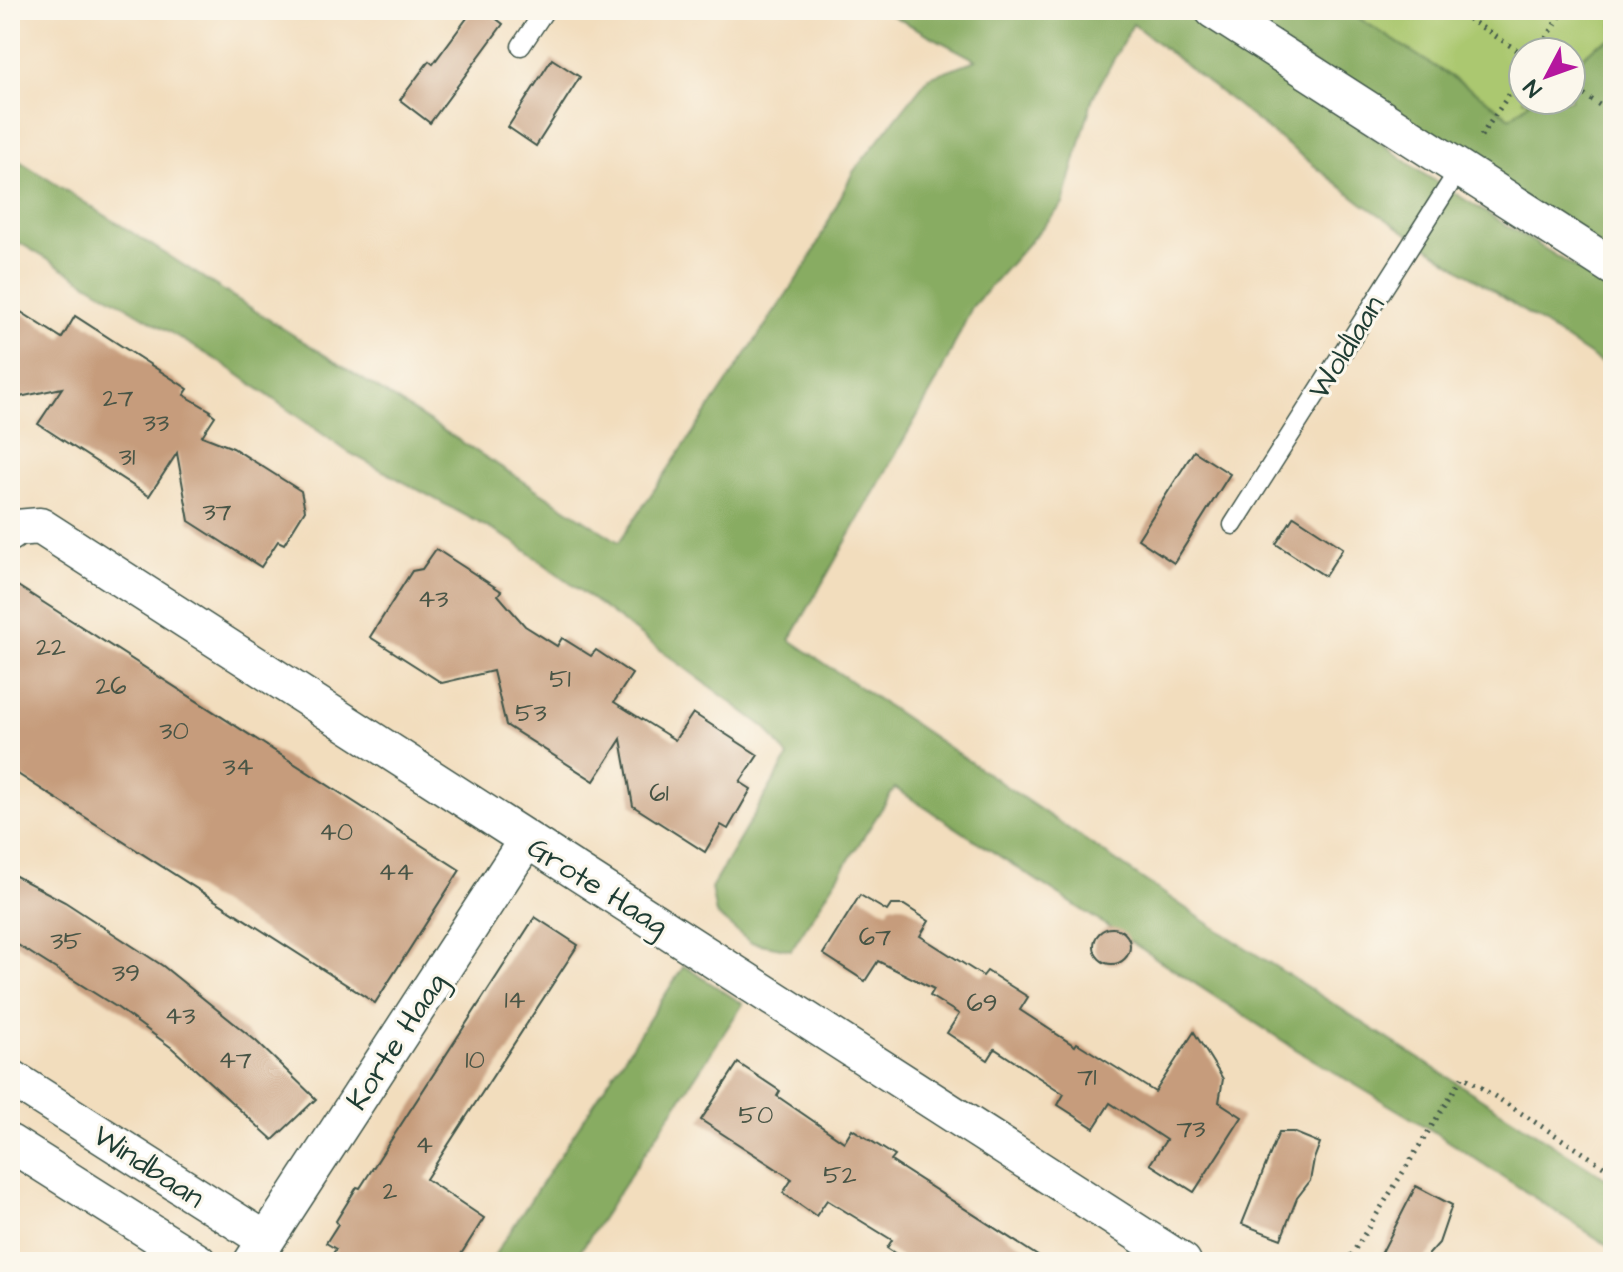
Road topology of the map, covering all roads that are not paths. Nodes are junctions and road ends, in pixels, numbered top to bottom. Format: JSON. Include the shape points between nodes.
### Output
{"nodes":[{"id":1,"x":545,"y":10,"type":"edge"},
{"id":2,"x":1213,"y":10,"type":"edge"},
{"id":3,"x":521,"y":46,"type":"dead end"},
{"id":4,"x":1460,"y":168,"type":"junction"},
{"id":5,"x":1613,"y":267,"type":"edge"},
{"id":6,"x":1233,"y":525,"type":"dead end"},
{"id":7,"x":10,"y":533,"type":"edge"},
{"id":8,"x":526,"y":841,"type":"junction"},
{"id":9,"x":10,"y":1077,"type":"edge"},
{"id":10,"x":10,"y":1143,"type":"edge"},
{"id":11,"x":259,"y":1251,"type":"edge"},
{"id":12,"x":198,"y":1262,"type":"edge"},
{"id":13,"x":1183,"y":1262,"type":"edge"}],
"edges":[{"from":1,"to":3,"type":"lane"},
{"from":2,"to":4,"type":"street"},
{"from":4,"to":5,"type":"street"},
{"from":4,"to":6,"type":"lane","name":"Woldlaan"},
{"from":7,"to":8,"type":"street","name":"Grote Haag","via":[[40,526]]},
{"from":8,"to":11,"type":"street","name":"Korte Haag"},
{"from":8,"to":13,"type":"street","name":"Grote Haag"},
{"from":9,"to":11,"type":"street","name":"Windbaan"},
{"from":10,"to":12,"type":"street","name":"Windbaan"}]}
